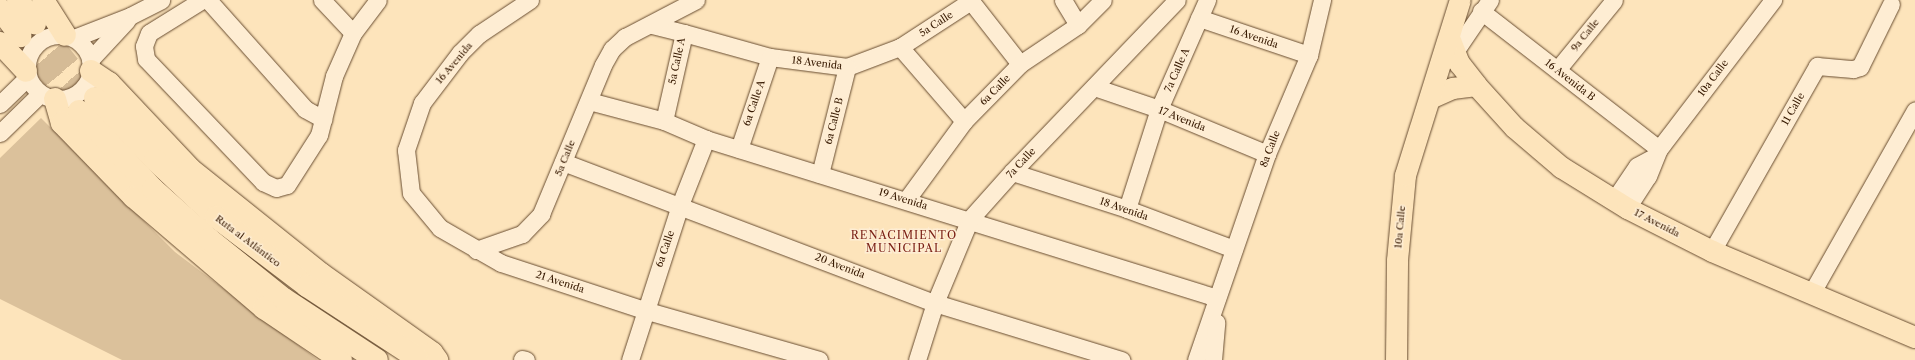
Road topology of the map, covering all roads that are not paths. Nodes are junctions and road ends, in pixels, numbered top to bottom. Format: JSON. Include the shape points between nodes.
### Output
{"nodes":[{"id":1,"x":18,"y":0,"type":"edge"},
{"id":2,"x":43,"y":0,"type":"edge"},
{"id":3,"x":161,"y":0,"type":"edge"},
{"id":4,"x":322,"y":0,"type":"edge"},
{"id":5,"x":378,"y":0,"type":"edge"},
{"id":6,"x":530,"y":0,"type":"edge"},
{"id":7,"x":696,"y":0,"type":"edge"},
{"id":8,"x":971,"y":0,"type":"edge"},
{"id":9,"x":1064,"y":0,"type":"edge"},
{"id":10,"x":1103,"y":0,"type":"edge"},
{"id":11,"x":1177,"y":0,"type":"edge"},
{"id":12,"x":1207,"y":0,"type":"edge"},
{"id":13,"x":1322,"y":0,"type":"edge"},
{"id":14,"x":1460,"y":0,"type":"edge"},
{"id":15,"x":1614,"y":0,"type":"edge"},
{"id":16,"x":1773,"y":0,"type":"edge"},
{"id":17,"x":200,"y":1,"type":"edge"},
{"id":18,"x":1891,"y":4,"type":"dead end"},
{"id":19,"x":0,"y":9,"type":"edge"},
{"id":20,"x":1482,"y":11,"type":"edge"},
{"id":21,"x":130,"y":16,"type":"junction"},
{"id":22,"x":1199,"y":18,"type":"junction"},
{"id":23,"x":652,"y":25,"type":"junction"},
{"id":24,"x":1078,"y":25,"type":"junction"},
{"id":25,"x":352,"y":33,"type":"junction"},
{"id":26,"x":684,"y":33,"type":"junction"},
{"id":27,"x":70,"y":36,"type":"junction"},
{"id":28,"x":0,"y":43,"type":"edge"},
{"id":29,"x":1452,"y":46,"type":"junction"},
{"id":30,"x":900,"y":47,"type":"junction"},
{"id":31,"x":1309,"y":55,"type":"junction"},
{"id":32,"x":770,"y":57,"type":"junction"},
{"id":33,"x":1020,"y":64,"type":"junction"},
{"id":34,"x":91,"y":66,"type":"junction"},
{"id":35,"x":847,"y":67,"type":"junction"},
{"id":36,"x":1557,"y":70,"type":"junction"},
{"id":37,"x":27,"y":74,"type":"junction"},
{"id":38,"x":1476,"y":85,"type":"junction"},
{"id":39,"x":1094,"y":87,"type":"junction"},
{"id":40,"x":48,"y":96,"type":"junction"},
{"id":41,"x":1430,"y":98,"type":"junction"},
{"id":42,"x":588,"y":100,"type":"junction"},
{"id":43,"x":422,"y":103,"type":"joint"},
{"id":44,"x":0,"y":104,"type":"edge"},
{"id":45,"x":1159,"y":109,"type":"junction"},
{"id":46,"x":1915,"y":110,"type":"edge"},
{"id":47,"x":323,"y":119,"type":"junction"},
{"id":48,"x":664,"y":121,"type":"junction"},
{"id":49,"x":964,"y":122,"type":"junction"},
{"id":50,"x":0,"y":133,"type":"edge"},
{"id":51,"x":706,"y":139,"type":"junction"},
{"id":52,"x":739,"y":149,"type":"junction"},
{"id":53,"x":1657,"y":153,"type":"junction"},
{"id":54,"x":1267,"y":154,"type":"junction"},
{"id":55,"x":563,"y":162,"type":"junction"},
{"id":56,"x":1012,"y":172,"type":"junction"},
{"id":57,"x":820,"y":174,"type":"junction"},
{"id":58,"x":907,"y":199,"type":"junction"},
{"id":59,"x":1621,"y":204,"type":"junction"},
{"id":60,"x":680,"y":205,"type":"junction"},
{"id":61,"x":1127,"y":209,"type":"junction"},
{"id":62,"x":970,"y":220,"type":"junction"},
{"id":63,"x":1234,"y":249,"type":"junction"},
{"id":64,"x":476,"y":250,"type":"junction"},
{"id":65,"x":1712,"y":251,"type":"junction"},
{"id":66,"x":1812,"y":294,"type":"junction"},
{"id":67,"x":1217,"y":298,"type":"junction"},
{"id":68,"x":935,"y":303,"type":"junction"},
{"id":69,"x":644,"y":310,"type":"junction"},
{"id":70,"x":1915,"y":337,"type":"edge"},
{"id":71,"x":341,"y":360,"type":"edge"},
{"id":72,"x":377,"y":360,"type":"edge"},
{"id":73,"x":420,"y":360,"type":"edge"},
{"id":74,"x":437,"y":360,"type":"edge"},
{"id":75,"x":630,"y":360,"type":"edge"},
{"id":76,"x":819,"y":360,"type":"edge"},
{"id":77,"x":917,"y":360,"type":"edge"},
{"id":78,"x":1121,"y":360,"type":"edge"},
{"id":79,"x":1196,"y":360,"type":"edge"},
{"id":80,"x":1213,"y":360,"type":"edge"},
{"id":81,"x":1396,"y":360,"type":"edge"}],
"edges":[{"from":1,"to":19,"type":"highway","via":[[28,30]]},
{"from":2,"to":27,"type":"highway"},
{"from":3,"to":21,"type":"street"},
{"from":4,"to":25,"type":"street"},
{"from":5,"to":25,"type":"street"},
{"from":6,"to":43,"type":"street","name":"16 Avenida","via":[[479,34],[460,53]]},
{"from":7,"to":23,"type":"street"},
{"from":8,"to":30,"type":"street","name":"5a Calle"},
{"from":8,"to":33,"type":"street"},
{"from":9,"to":24,"type":"street"},
{"from":10,"to":24,"type":"street","name":"6a Calle"},
{"from":11,"to":39,"type":"street","name":"7a Calle"},
{"from":12,"to":22,"type":"street","name":"7a Calle A"},
{"from":13,"to":31,"type":"street","name":"8a Calle"},
{"from":14,"to":29,"type":"main road"},
{"from":15,"to":36,"type":"street","name":"9a Calle"},
{"from":16,"to":53,"type":"street","name":"10a Calle"},
{"from":17,"to":47,"type":"street","via":[[305,109]]},
{"from":17,"to":47,"type":"street","via":[[149,33],[144,46],[146,59],[263,182],[276,188],[287,185],[319,135]]},
{"from":18,"to":65,"type":"street","name":"11 Calle","via":[[1860,66],[1853,69],[1817,66]]},
{"from":20,"to":29,"type":"street"},
{"from":20,"to":36,"type":"street","name":"16 Avenida B"},
{"from":21,"to":27,"type":"street"},
{"from":21,"to":34,"type":"street"},
{"from":22,"to":31,"type":"street","name":"16 Avenida"},
{"from":22,"to":45,"type":"street","name":"7a Calle A"},
{"from":23,"to":26,"type":"street","name":"5a Calle A"},
{"from":23,"to":42,"type":"street","name":"5a Calle","via":[[625,37],[602,66]]},
{"from":24,"to":33,"type":"street","name":"6a Calle"},
{"from":25,"to":47,"type":"street","via":[[334,76]]},
{"from":26,"to":32,"type":"street","name":"18 Avenida"},
{"from":26,"to":48,"type":"street","name":"5a Calle A"},
{"from":27,"to":34,"type":"street","via":[[82,44]]},
{"from":27,"to":37,"type":"street","via":[[45,37],[37,43],[30,51]]},
{"from":28,"to":37,"type":"highway"},
{"from":29,"to":38,"type":"main road","name":"17 Avenida"},
{"from":29,"to":41,"type":"main road","name":"10a Calle"},
{"from":30,"to":35,"type":"street","name":"18 Avenida"},
{"from":30,"to":49,"type":"street"},
{"from":31,"to":54,"type":"street","name":"8a Calle"},
{"from":32,"to":35,"type":"street","name":"18 Avenida"},
{"from":32,"to":52,"type":"street","name":"6a Calle A"},
{"from":33,"to":49,"type":"street","name":"6a Calle"},
{"from":34,"to":40,"type":"street","via":[[82,89],[65,99]]},
{"from":34,"to":74,"type":"highway","via":[[190,169],[321,274],[432,353]]},
{"from":35,"to":57,"type":"street","name":"6a Calle B"},
{"from":36,"to":53,"type":"street","name":"16 Avenida B"},
{"from":37,"to":40,"type":"street"},
{"from":37,"to":44,"type":"street"},
{"from":38,"to":41,"type":"main road","via":[[1452,88]]},
{"from":38,"to":59,"type":"main road","name":"17 Avenida","via":[[1514,127],[1561,167]]},
{"from":39,"to":45,"type":"street","name":"17 Avenida"},
{"from":39,"to":56,"type":"street","name":"7a Calle"},
{"from":40,"to":50,"type":"street"},
{"from":40,"to":71,"type":"highway","via":[[62,122],[134,197],[264,308]]},
{"from":41,"to":81,"type":"main road","name":"10a Calle","via":[[1405,175],[1397,260]]},
{"from":42,"to":48,"type":"street","name":"19 Avenida"},
{"from":42,"to":55,"type":"street","name":"5a Calle"},
{"from":43,"to":64,"type":"street","name":"21 Avenida","via":[[406,150],[411,193],[440,228]]},
{"from":45,"to":54,"type":"street","name":"17 Avenida"},
{"from":45,"to":61,"type":"street","name":"7a Calle A"},
{"from":46,"to":66,"type":"street"},
{"from":48,"to":51,"type":"street","name":"19 Avenida"},
{"from":49,"to":58,"type":"street","name":"6a Calle"},
{"from":51,"to":52,"type":"street","name":"19 Avenida"},
{"from":51,"to":60,"type":"street","name":"6a Calle"},
{"from":52,"to":57,"type":"street","name":"19 Avenida"},
{"from":53,"to":59,"type":"street","name":"10a Calle","via":[[1637,166]]},
{"from":54,"to":63,"type":"street","name":"8a Calle"},
{"from":55,"to":60,"type":"street","name":"20 Avenida"},
{"from":55,"to":64,"type":"street","name":"5a Calle","via":[[541,214],[522,234]]},
{"from":56,"to":61,"type":"street","name":"18 Avenida"},
{"from":56,"to":62,"type":"street","name":"7a Calle"},
{"from":57,"to":58,"type":"street","name":"19 Avenida"},
{"from":58,"to":62,"type":"street","name":"19 Avenida"},
{"from":59,"to":65,"type":"main road","name":"17 Avenida"},
{"from":60,"to":68,"type":"street","name":"20 Avenida"},
{"from":60,"to":69,"type":"street","name":"6a Calle"},
{"from":61,"to":63,"type":"street","name":"18 Avenida"},
{"from":62,"to":67,"type":"street","name":"19 Avenida"},
{"from":62,"to":68,"type":"street","name":"7a Calle"},
{"from":63,"to":67,"type":"street","name":"8a Calle"},
{"from":64,"to":69,"type":"street","name":"21 Avenida","via":[[500,263]]},
{"from":65,"to":66,"type":"main road","name":"17 Avenida"},
{"from":66,"to":70,"type":"main road","name":"17 Avenida"},
{"from":67,"to":79,"type":"street","name":"8a Calle"},
{"from":67,"to":80,"type":"street","name":"8a Calle"},
{"from":68,"to":77,"type":"street","name":"7a Calle"},
{"from":68,"to":78,"type":"street","name":"20 Avenida"},
{"from":69,"to":75,"type":"street","name":"6a Calle"},
{"from":69,"to":76,"type":"street","name":"21 Avenida"},
{"from":72,"to":73,"type":"highway","name":"Ruta al Atlántico","via":[[284,300],[209,239],[154,189],[87,104],[155,160],[216,217],[307,286]]}]}
